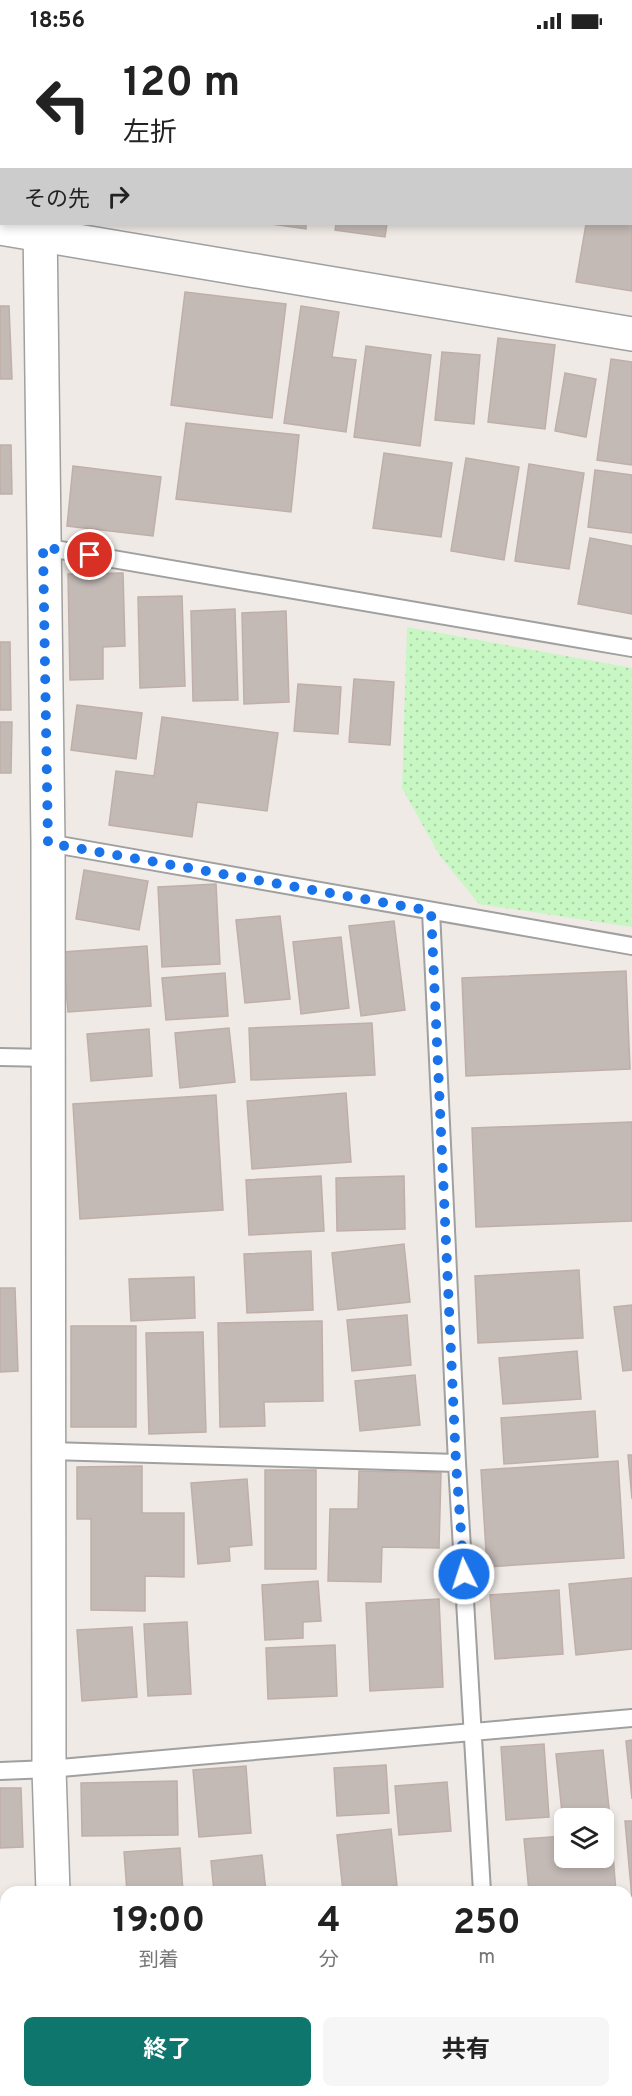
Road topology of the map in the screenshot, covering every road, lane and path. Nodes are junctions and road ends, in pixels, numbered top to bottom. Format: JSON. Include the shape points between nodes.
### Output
{"nodes":[{"id":1,"x":0,"y":228,"type":"edge"},
{"id":2,"x":40,"y":229,"type":"edge"},
{"id":3,"x":632,"y":334,"type":"edge"},
{"id":4,"x":43,"y":547,"type":"junction"},
{"id":5,"x":632,"y":648,"type":"edge"},
{"id":6,"x":48,"y":843,"type":"junction"},
{"id":7,"x":431,"y":911,"type":"junction"},
{"id":8,"x":632,"y":946,"type":"edge"},
{"id":9,"x":0,"y":1057,"type":"edge"},
{"id":10,"x":49,"y":1058,"type":"junction"},
{"id":11,"x":50,"y":1451,"type":"junction"},
{"id":12,"x":456,"y":1463,"type":"junction"},
{"id":13,"x":632,"y":1718,"type":"edge"},
{"id":14,"x":474,"y":1731,"type":"junction"},
{"id":15,"x":49,"y":1769,"type":"junction"},
{"id":16,"x":0,"y":1771,"type":"edge"},
{"id":17,"x":53,"y":1886,"type":"edge"},
{"id":18,"x":482,"y":1886,"type":"edge"}],
"edges":[{"from":1,"to":2,"type":"street"},
{"from":2,"to":3,"type":"street"},
{"from":2,"to":4,"type":"street"},
{"from":4,"to":5,"type":"lane"},
{"from":4,"to":6,"type":"street"},
{"from":6,"to":7,"type":"lane"},
{"from":6,"to":10,"type":"street"},
{"from":7,"to":8,"type":"lane"},
{"from":7,"to":12,"type":"lane"},
{"from":9,"to":10,"type":"lane"},
{"from":10,"to":11,"type":"street"},
{"from":11,"to":12,"type":"lane"},
{"from":11,"to":15,"type":"street"},
{"from":12,"to":14,"type":"lane"},
{"from":13,"to":14,"type":"lane"},
{"from":14,"to":15,"type":"lane"},
{"from":14,"to":18,"type":"lane"},
{"from":15,"to":16,"type":"lane"},
{"from":15,"to":17,"type":"street"}]}
